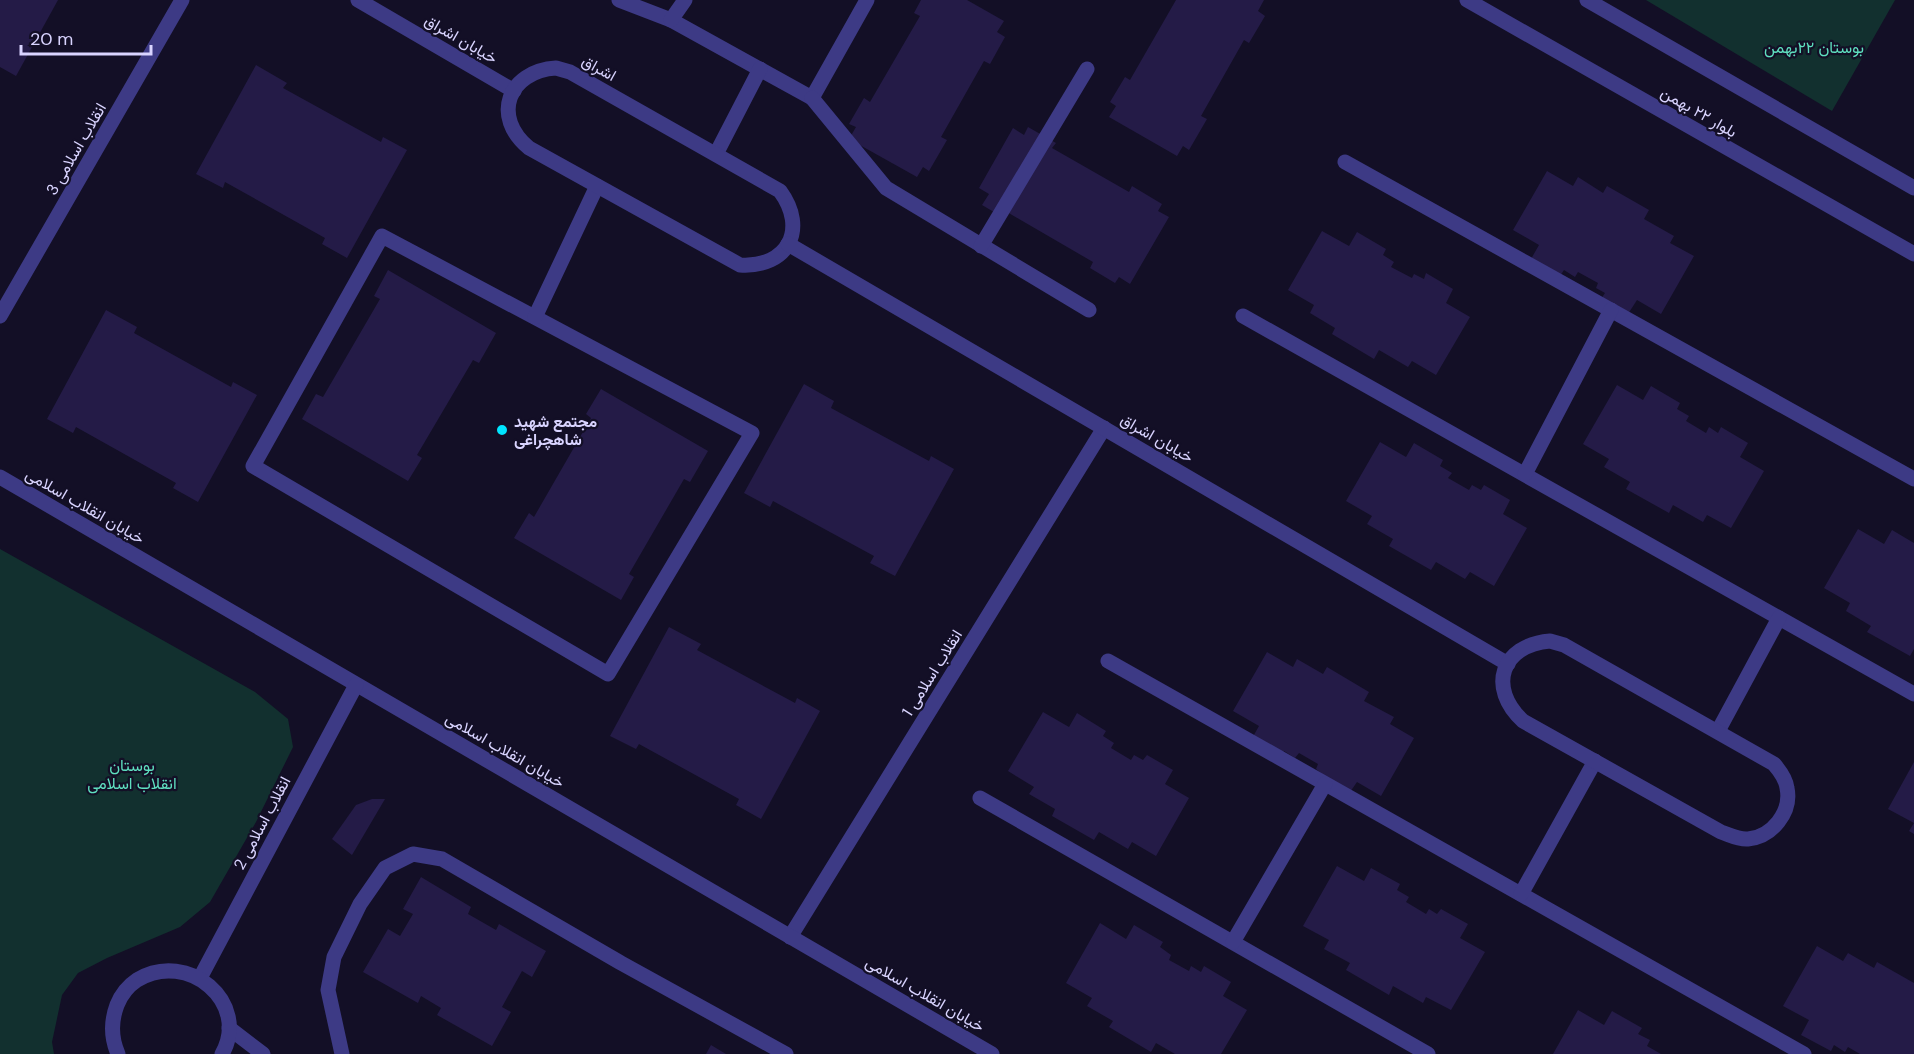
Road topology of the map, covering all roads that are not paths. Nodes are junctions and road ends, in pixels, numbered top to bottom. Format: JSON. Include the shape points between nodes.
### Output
{"nodes":[{"id":1,"x":182,"y":0,"type":"edge"},
{"id":2,"x":358,"y":0,"type":"edge"},
{"id":3,"x":619,"y":0,"type":"edge"},
{"id":4,"x":685,"y":0,"type":"edge"},
{"id":5,"x":867,"y":0,"type":"edge"},
{"id":6,"x":1467,"y":0,"type":"edge"},
{"id":7,"x":1587,"y":0,"type":"edge"},
{"id":8,"x":671,"y":20,"type":"junction"},
{"id":9,"x":760,"y":69,"type":"junction"},
{"id":10,"x":1087,"y":69,"type":"dead end"},
{"id":11,"x":514,"y":91,"type":"junction"},
{"id":12,"x":812,"y":98,"type":"junction"},
{"id":13,"x":716,"y":154,"type":"junction"},
{"id":14,"x":1345,"y":162,"type":"dead end"},
{"id":15,"x":597,"y":186,"type":"junction"},
{"id":16,"x":1914,"y":188,"type":"edge"},
{"id":17,"x":788,"y":244,"type":"junction"},
{"id":18,"x":981,"y":246,"type":"junction"},
{"id":19,"x":1914,"y":254,"type":"edge"},
{"id":20,"x":1089,"y":310,"type":"dead end"},
{"id":21,"x":1611,"y":310,"type":"junction"},
{"id":22,"x":0,"y":316,"type":"edge"},
{"id":23,"x":1243,"y":316,"type":"dead end"},
{"id":24,"x":534,"y":317,"type":"junction"},
{"id":25,"x":1104,"y":428,"type":"junction"},
{"id":26,"x":1525,"y":474,"type":"junction"},
{"id":27,"x":0,"y":477,"type":"edge"},
{"id":28,"x":1914,"y":479,"type":"edge"},
{"id":29,"x":1779,"y":618,"type":"junction"},
{"id":30,"x":1108,"y":661,"type":"dead end"},
{"id":31,"x":1508,"y":664,"type":"junction"},
{"id":32,"x":356,"y":685,"type":"junction"},
{"id":33,"x":1914,"y":694,"type":"edge"},
{"id":34,"x":1718,"y":731,"type":"junction"},
{"id":35,"x":1595,"y":761,"type":"junction"},
{"id":36,"x":1325,"y":784,"type":"junction"},
{"id":37,"x":980,"y":798,"type":"dead end"},
{"id":38,"x":1521,"y":894,"type":"junction"},
{"id":39,"x":790,"y":937,"type":"junction"},
{"id":40,"x":1233,"y":942,"type":"junction"},
{"id":41,"x":200,"y":978,"type":"junction"},
{"id":42,"x":229,"y":1028,"type":"junction"},
{"id":43,"x":118,"y":1054,"type":"edge"},
{"id":44,"x":222,"y":1054,"type":"edge"},
{"id":45,"x":263,"y":1054,"type":"edge"},
{"id":46,"x":342,"y":1054,"type":"edge"},
{"id":47,"x":786,"y":1054,"type":"edge"},
{"id":48,"x":992,"y":1054,"type":"edge"},
{"id":49,"x":1428,"y":1054,"type":"edge"},
{"id":50,"x":1804,"y":1054,"type":"edge"}],
"edges":[{"from":1,"to":22,"type":"street","name":"انقلاب اسلامی 3"},
{"from":2,"to":11,"type":"street","name":"خیابان اشراق"},
{"from":3,"to":8,"type":"street"},
{"from":4,"to":8,"type":"street"},
{"from":5,"to":12,"type":"street"},
{"from":6,"to":19,"type":"street","name":"بلوار ۲۲ بهمن"},
{"from":7,"to":16,"type":"street"},
{"from":8,"to":9,"type":"street"},
{"from":9,"to":12,"type":"street"},
{"from":9,"to":13,"type":"street"},
{"from":10,"to":18,"type":"street"},
{"from":11,"to":13,"type":"street","name":"اشراق","via":[[528,75],[541,69],[570,72]]},
{"from":11,"to":15,"type":"street","via":[[508,112],[517,139]]},
{"from":12,"to":18,"type":"street","via":[[886,188]]},
{"from":13,"to":17,"type":"street","name":"اشراق","via":[[780,191],[793,216],[794,230]]},
{"from":14,"to":21,"type":"street"},
{"from":15,"to":17,"type":"street","via":[[740,265],[768,262]]},
{"from":15,"to":24,"type":"street"},
{"from":17,"to":25,"type":"street","name":"خیابان اشراق"},
{"from":18,"to":20,"type":"street"},
{"from":21,"to":26,"type":"street"},
{"from":21,"to":28,"type":"street"},
{"from":23,"to":26,"type":"street"},
{"from":24,"to":24,"type":"street","via":[[382,236],[252,466],[608,674],[752,433]]},
{"from":25,"to":31,"type":"street","name":"خیابان اشراق"},
{"from":25,"to":39,"type":"street","name":"انقلاب اسلامی 1"},
{"from":26,"to":29,"type":"street"},
{"from":27,"to":32,"type":"street","name":"خیابان انقلاب اسلامی"},
{"from":29,"to":33,"type":"street"},
{"from":29,"to":34,"type":"street"},
{"from":30,"to":36,"type":"street"},
{"from":31,"to":34,"type":"street","via":[[1522,648],[1536,642],[1564,645]]},
{"from":31,"to":35,"type":"street","via":[[1503,684],[1512,711]]},
{"from":32,"to":39,"type":"street","name":"خیابان انقلاب اسلامی"},
{"from":32,"to":41,"type":"street","name":"انقلاب اسلامی 2"},
{"from":34,"to":35,"type":"street","via":[[1774,764],[1783,775],[1787,803],[1774,827],[1762,835],[1749,839],[1721,832]]},
{"from":35,"to":38,"type":"street"},
{"from":36,"to":38,"type":"street"},
{"from":36,"to":40,"type":"street"},
{"from":37,"to":40,"type":"street"},
{"from":38,"to":50,"type":"street"},
{"from":39,"to":48,"type":"street","name":"خیابان انقلاب اسلامی"},
{"from":40,"to":49,"type":"street"},
{"from":41,"to":42,"type":"street","via":[[215,991]]},
{"from":41,"to":43,"type":"street","via":[[165,969],[131,984],[113,1016],[112,1034]]},
{"from":42,"to":44,"type":"street"},
{"from":42,"to":45,"type":"street"},
{"from":46,"to":47,"type":"street","via":[[328,990],[334,957],[360,904],[385,868],[413,854],[442,859]]}]}
